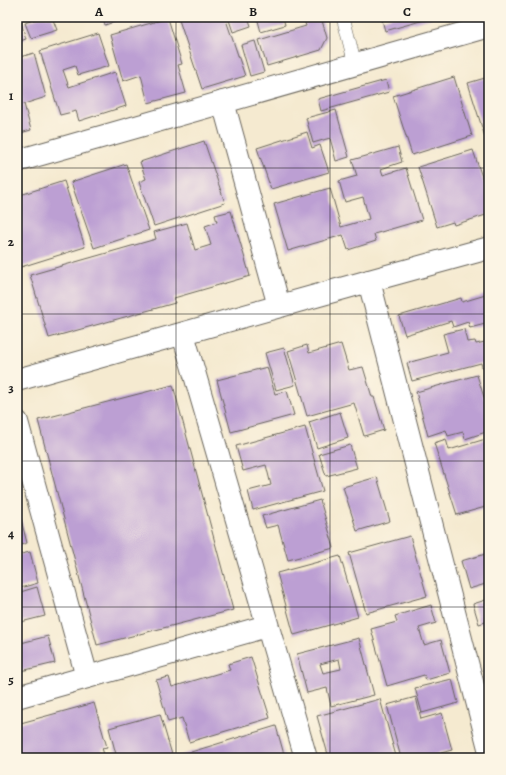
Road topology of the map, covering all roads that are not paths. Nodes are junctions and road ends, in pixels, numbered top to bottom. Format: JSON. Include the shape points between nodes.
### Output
{"nodes":[{"id":1,"x":343,"y":17,"type":"edge"},
{"id":2,"x":489,"y":26,"type":"edge"},
{"id":3,"x":355,"y":64,"type":"junction"},
{"id":4,"x":223,"y":102,"type":"junction"},
{"id":5,"x":17,"y":161,"type":"edge"},
{"id":6,"x":489,"y":248,"type":"edge"},
{"id":7,"x":369,"y":281,"type":"junction"},
{"id":8,"x":279,"y":306,"type":"junction"},
{"id":9,"x":183,"y":334,"type":"junction"},
{"id":10,"x":17,"y":380,"type":"edge"},
{"id":11,"x":17,"y":422,"type":"edge"},
{"id":12,"x":267,"y":626,"type":"junction"},
{"id":13,"x":87,"y":677,"type":"junction"},
{"id":14,"x":17,"y":697,"type":"edge"},
{"id":15,"x":489,"y":748,"type":"edge"},
{"id":16,"x":306,"y":758,"type":"edge"}],
"edges":[{"from":1,"to":3,"type":"lane"},
{"from":2,"to":3,"type":"street"},
{"from":3,"to":4,"type":"street"},
{"from":4,"to":5,"type":"street"},
{"from":4,"to":8,"type":"street"},
{"from":6,"to":7,"type":"street"},
{"from":7,"to":8,"type":"street"},
{"from":7,"to":15,"type":"street"},
{"from":8,"to":9,"type":"street"},
{"from":9,"to":10,"type":"street"},
{"from":9,"to":12,"type":"street"},
{"from":11,"to":13,"type":"street"},
{"from":12,"to":13,"type":"street"},
{"from":12,"to":16,"type":"street"},
{"from":13,"to":14,"type":"street"}]}
